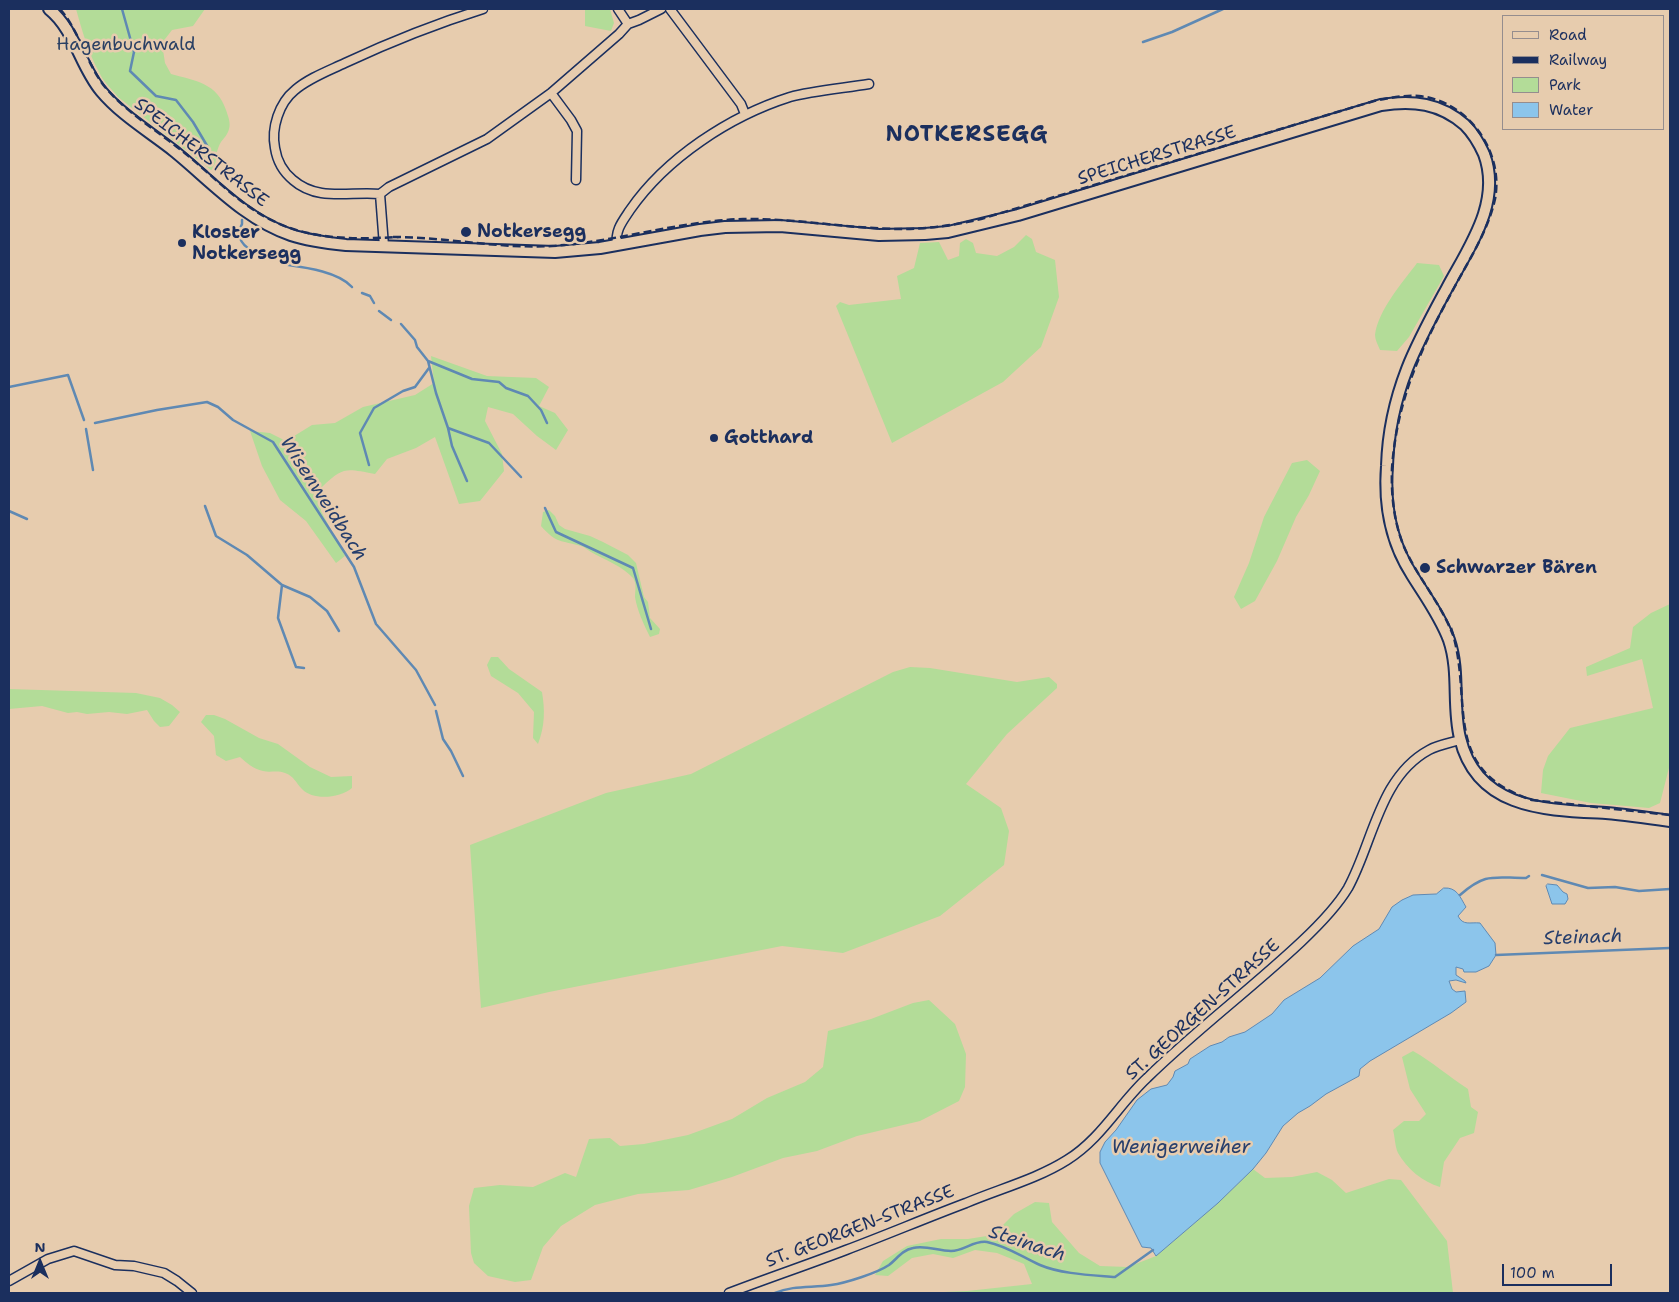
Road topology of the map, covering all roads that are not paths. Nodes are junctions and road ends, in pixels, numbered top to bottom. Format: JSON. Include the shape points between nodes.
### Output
{"nodes":[{"id":1,"x":49,"y":9,"type":"edge"},
{"id":2,"x":483,"y":9,"type":"edge"},
{"id":3,"x":618,"y":9,"type":"edge"},
{"id":4,"x":661,"y":9,"type":"edge"},
{"id":5,"x":670,"y":9,"type":"edge"},
{"id":6,"x":628,"y":24,"type":"junction"},
{"id":7,"x":869,"y":84,"type":"dead end"},
{"id":8,"x":552,"y":93,"type":"junction"},
{"id":9,"x":745,"y":114,"type":"junction"},
{"id":10,"x":576,"y":180,"type":"dead end"},
{"id":11,"x":380,"y":194,"type":"junction"},
{"id":12,"x":617,"y":245,"type":"junction"},
{"id":13,"x":384,"y":246,"type":"junction"},
{"id":14,"x":1460,"y":740,"type":"junction"},
{"id":15,"x":1670,"y":821,"type":"edge"},
{"id":16,"x":10,"y":1281,"type":"edge"},
{"id":17,"x":192,"y":1293,"type":"edge"},
{"id":18,"x":729,"y":1293,"type":"edge"}],
"edges":[{"from":1,"to":13,"type":"main road","name":"SPEICHERSTRASSE","via":[[62,22],[88,72],[109,100],[248,212],[281,231],[309,240]]},
{"from":2,"to":11,"type":"street","via":[[436,24],[309,80],[294,90],[282,106],[275,124],[277,160],[298,185],[315,193]]},
{"from":3,"to":6,"type":"street"},
{"from":4,"to":6,"type":"street"},
{"from":5,"to":9,"type":"street","via":[[741,104]]},
{"from":6,"to":8,"type":"street"},
{"from":7,"to":9,"type":"street","via":[[792,97]]},
{"from":8,"to":10,"type":"street","via":[[576,131]]},
{"from":8,"to":11,"type":"street","via":[[487,139]]},
{"from":9,"to":12,"type":"street","via":[[702,140],[666,168],[622,221],[617,231]]},
{"from":11,"to":13,"type":"street"},
{"from":12,"to":13,"type":"main road","name":"SPEICHERSTRASSE","via":[[581,251],[540,252]]},
{"from":12,"to":14,"type":"main road","name":"SPEICHERSTRASSE","via":[[700,230],[746,226],[879,235],[948,232],[1018,215],[1372,108],[1413,102],[1449,113],[1468,129],[1482,150],[1489,172],[1487,202],[1475,237],[1407,370],[1391,424],[1386,481],[1390,524],[1398,550],[1437,614],[1449,641]]},
{"from":14,"to":15,"type":"main road","name":"SPEICHERSTRASSE","via":[[1478,776],[1512,800],[1549,810]]},
{"from":14,"to":18,"type":"street","name":"ST. GEORGEN-STRASSE","via":[[1430,750],[1402,773],[1378,815],[1347,889],[1327,916],[1144,1080],[1084,1148],[1056,1166],[1021,1181]]},
{"from":16,"to":17,"type":"street","via":[[48,1259],[74,1251],[115,1265],[164,1273]]}]}
